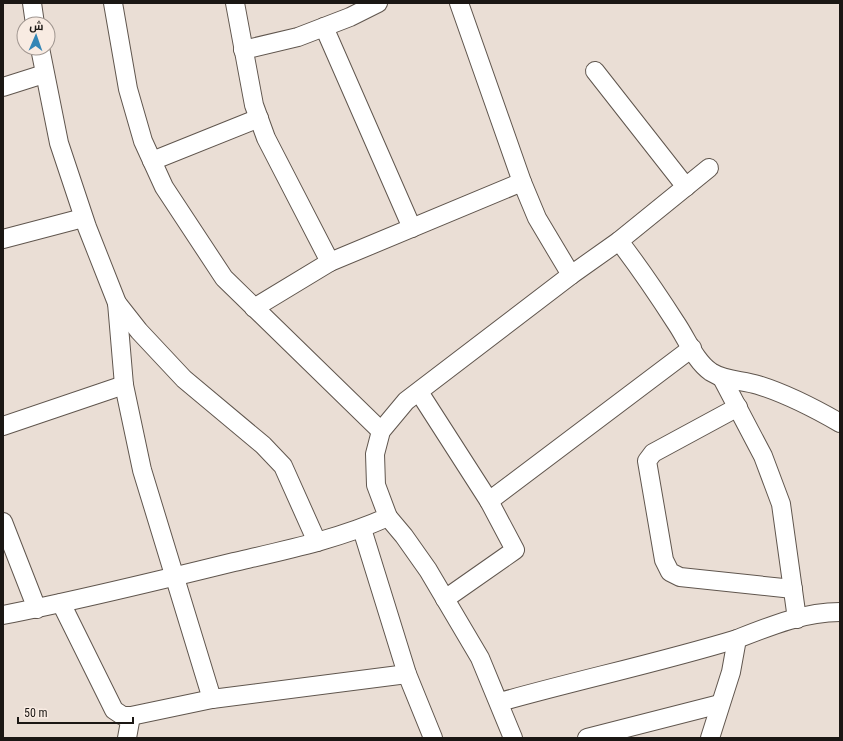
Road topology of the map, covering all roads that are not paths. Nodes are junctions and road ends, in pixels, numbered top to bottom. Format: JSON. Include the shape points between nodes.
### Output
{"nodes":[{"id":1,"x":32,"y":3,"type":"edge"},
{"id":2,"x":113,"y":3,"type":"edge"},
{"id":3,"x":235,"y":3,"type":"edge"},
{"id":4,"x":378,"y":3,"type":"edge"},
{"id":5,"x":459,"y":3,"type":"edge"},
{"id":6,"x":34,"y":16,"type":"edge"},
{"id":7,"x":324,"y":27,"type":"junction"},
{"id":8,"x":243,"y":50,"type":"junction"},
{"id":9,"x":41,"y":56,"type":"edge"},
{"id":10,"x":595,"y":71,"type":"dead end"},
{"id":11,"x":44,"y":74,"type":"junction"},
{"id":12,"x":3,"y":87,"type":"edge"},
{"id":13,"x":258,"y":118,"type":"junction"},
{"id":14,"x":152,"y":161,"type":"junction"},
{"id":15,"x":709,"y":168,"type":"dead end"},
{"id":16,"x":522,"y":182,"type":"junction"},
{"id":17,"x":686,"y":187,"type":"junction"},
{"id":18,"x":83,"y":218,"type":"junction"},
{"id":19,"x":412,"y":228,"type":"junction"},
{"id":20,"x":3,"y":239,"type":"edge"},
{"id":21,"x":619,"y":241,"type":"junction"},
{"id":22,"x":330,"y":262,"type":"junction"},
{"id":23,"x":571,"y":275,"type":"junction"},
{"id":24,"x":117,"y":303,"type":"junction"},
{"id":25,"x":254,"y":308,"type":"junction"},
{"id":26,"x":692,"y":348,"type":"junction"},
{"id":27,"x":722,"y":378,"type":"junction"},
{"id":28,"x":124,"y":385,"type":"junction"},
{"id":29,"x":419,"y":392,"type":"junction"},
{"id":30,"x":738,"y":407,"type":"junction"},
{"id":31,"x":840,"y":424,"type":"edge"},
{"id":32,"x":3,"y":426,"type":"edge"},
{"id":33,"x":381,"y":431,"type":"junction"},
{"id":34,"x":489,"y":501,"type":"junction"},
{"id":35,"x":388,"y":517,"type":"junction"},
{"id":36,"x":3,"y":522,"type":"edge"},
{"id":37,"x":362,"y":529,"type":"junction"},
{"id":38,"x":317,"y":542,"type":"junction"},
{"id":39,"x":174,"y":577,"type":"junction"},
{"id":40,"x":793,"y":589,"type":"junction"},
{"id":41,"x":446,"y":599,"type":"junction"},
{"id":42,"x":61,"y":603,"type":"junction"},
{"id":43,"x":37,"y":609,"type":"junction"},
{"id":44,"x":840,"y":612,"type":"edge"},
{"id":45,"x":3,"y":616,"type":"edge"},
{"id":46,"x":796,"y":618,"type":"junction"},
{"id":47,"x":736,"y":639,"type":"junction"},
{"id":48,"x":407,"y":674,"type":"junction"},
{"id":49,"x":212,"y":699,"type":"junction"},
{"id":50,"x":500,"y":702,"type":"junction"},
{"id":51,"x":720,"y":704,"type":"junction"},
{"id":52,"x":132,"y":716,"type":"junction"},
{"id":53,"x":127,"y":738,"type":"edge"},
{"id":54,"x":433,"y":738,"type":"edge"},
{"id":55,"x":513,"y":738,"type":"edge"},
{"id":56,"x":587,"y":738,"type":"edge"},
{"id":57,"x":710,"y":738,"type":"edge"}],
"edges":[{"from":1,"to":6,"type":"street"},
{"from":2,"to":14,"type":"street","via":[[128,89],[143,141]]},
{"from":3,"to":8,"type":"street"},
{"from":4,"to":7,"type":"street","via":[[350,18]]},
{"from":5,"to":16,"type":"street"},
{"from":7,"to":8,"type":"street","via":[[298,37]]},
{"from":7,"to":19,"type":"street"},
{"from":8,"to":13,"type":"street"},
{"from":9,"to":11,"type":"street"},
{"from":10,"to":17,"type":"street"},
{"from":11,"to":12,"type":"street"},
{"from":11,"to":18,"type":"street","via":[[59,144]]},
{"from":13,"to":14,"type":"street"},
{"from":13,"to":22,"type":"street"},
{"from":14,"to":25,"type":"street","via":[[164,187],[224,278]]},
{"from":15,"to":17,"type":"street"},
{"from":16,"to":19,"type":"street"},
{"from":16,"to":23,"type":"street","via":[[537,218]]},
{"from":17,"to":21,"type":"street"},
{"from":18,"to":20,"type":"street"},
{"from":18,"to":24,"type":"street"},
{"from":19,"to":22,"type":"street"},
{"from":21,"to":23,"type":"street"},
{"from":21,"to":26,"type":"street"},
{"from":22,"to":25,"type":"street"},
{"from":23,"to":29,"type":"street"},
{"from":24,"to":28,"type":"street"},
{"from":24,"to":38,"type":"street","via":[[139,331],[184,379],[263,445],[283,466]]},
{"from":25,"to":33,"type":"street"},
{"from":26,"to":27,"type":"street","via":[[710,372]]},
{"from":26,"to":34,"type":"street"},
{"from":27,"to":30,"type":"street"},
{"from":27,"to":31,"type":"street","via":[[756,384],[780,392]]},
{"from":28,"to":32,"type":"street"},
{"from":28,"to":39,"type":"street","via":[[142,470]]},
{"from":29,"to":33,"type":"street","via":[[406,401]]},
{"from":29,"to":34,"type":"street"},
{"from":30,"to":40,"type":"street","via":[[763,456],[781,504]]},
{"from":30,"to":40,"type":"street","via":[[653,453],[647,461],[664,560],[670,572],[680,577]]},
{"from":33,"to":35,"type":"street","via":[[375,454],[376,485]]},
{"from":34,"to":41,"type":"street","via":[[515,550]]},
{"from":35,"to":37,"type":"street"},
{"from":35,"to":41,"type":"street","via":[[412,547]]},
{"from":36,"to":43,"type":"street"},
{"from":37,"to":38,"type":"street"},
{"from":37,"to":48,"type":"street"},
{"from":38,"to":39,"type":"street"},
{"from":39,"to":42,"type":"street"},
{"from":39,"to":49,"type":"street"},
{"from":40,"to":46,"type":"street"},
{"from":41,"to":50,"type":"street","via":[[480,658]]},
{"from":42,"to":43,"type":"street"},
{"from":42,"to":52,"type":"street","via":[[114,710],[122,716]]},
{"from":43,"to":45,"type":"street"},
{"from":44,"to":46,"type":"street","via":[[825,612]]},
{"from":46,"to":47,"type":"street"},
{"from":47,"to":50,"type":"street","via":[[685,655],[580,679]]},
{"from":47,"to":51,"type":"street","via":[[732,672]]},
{"from":48,"to":49,"type":"street"},
{"from":48,"to":54,"type":"street"},
{"from":49,"to":52,"type":"street"},
{"from":50,"to":55,"type":"street"},
{"from":51,"to":56,"type":"street"},
{"from":51,"to":57,"type":"street"},
{"from":52,"to":53,"type":"street"}]}
